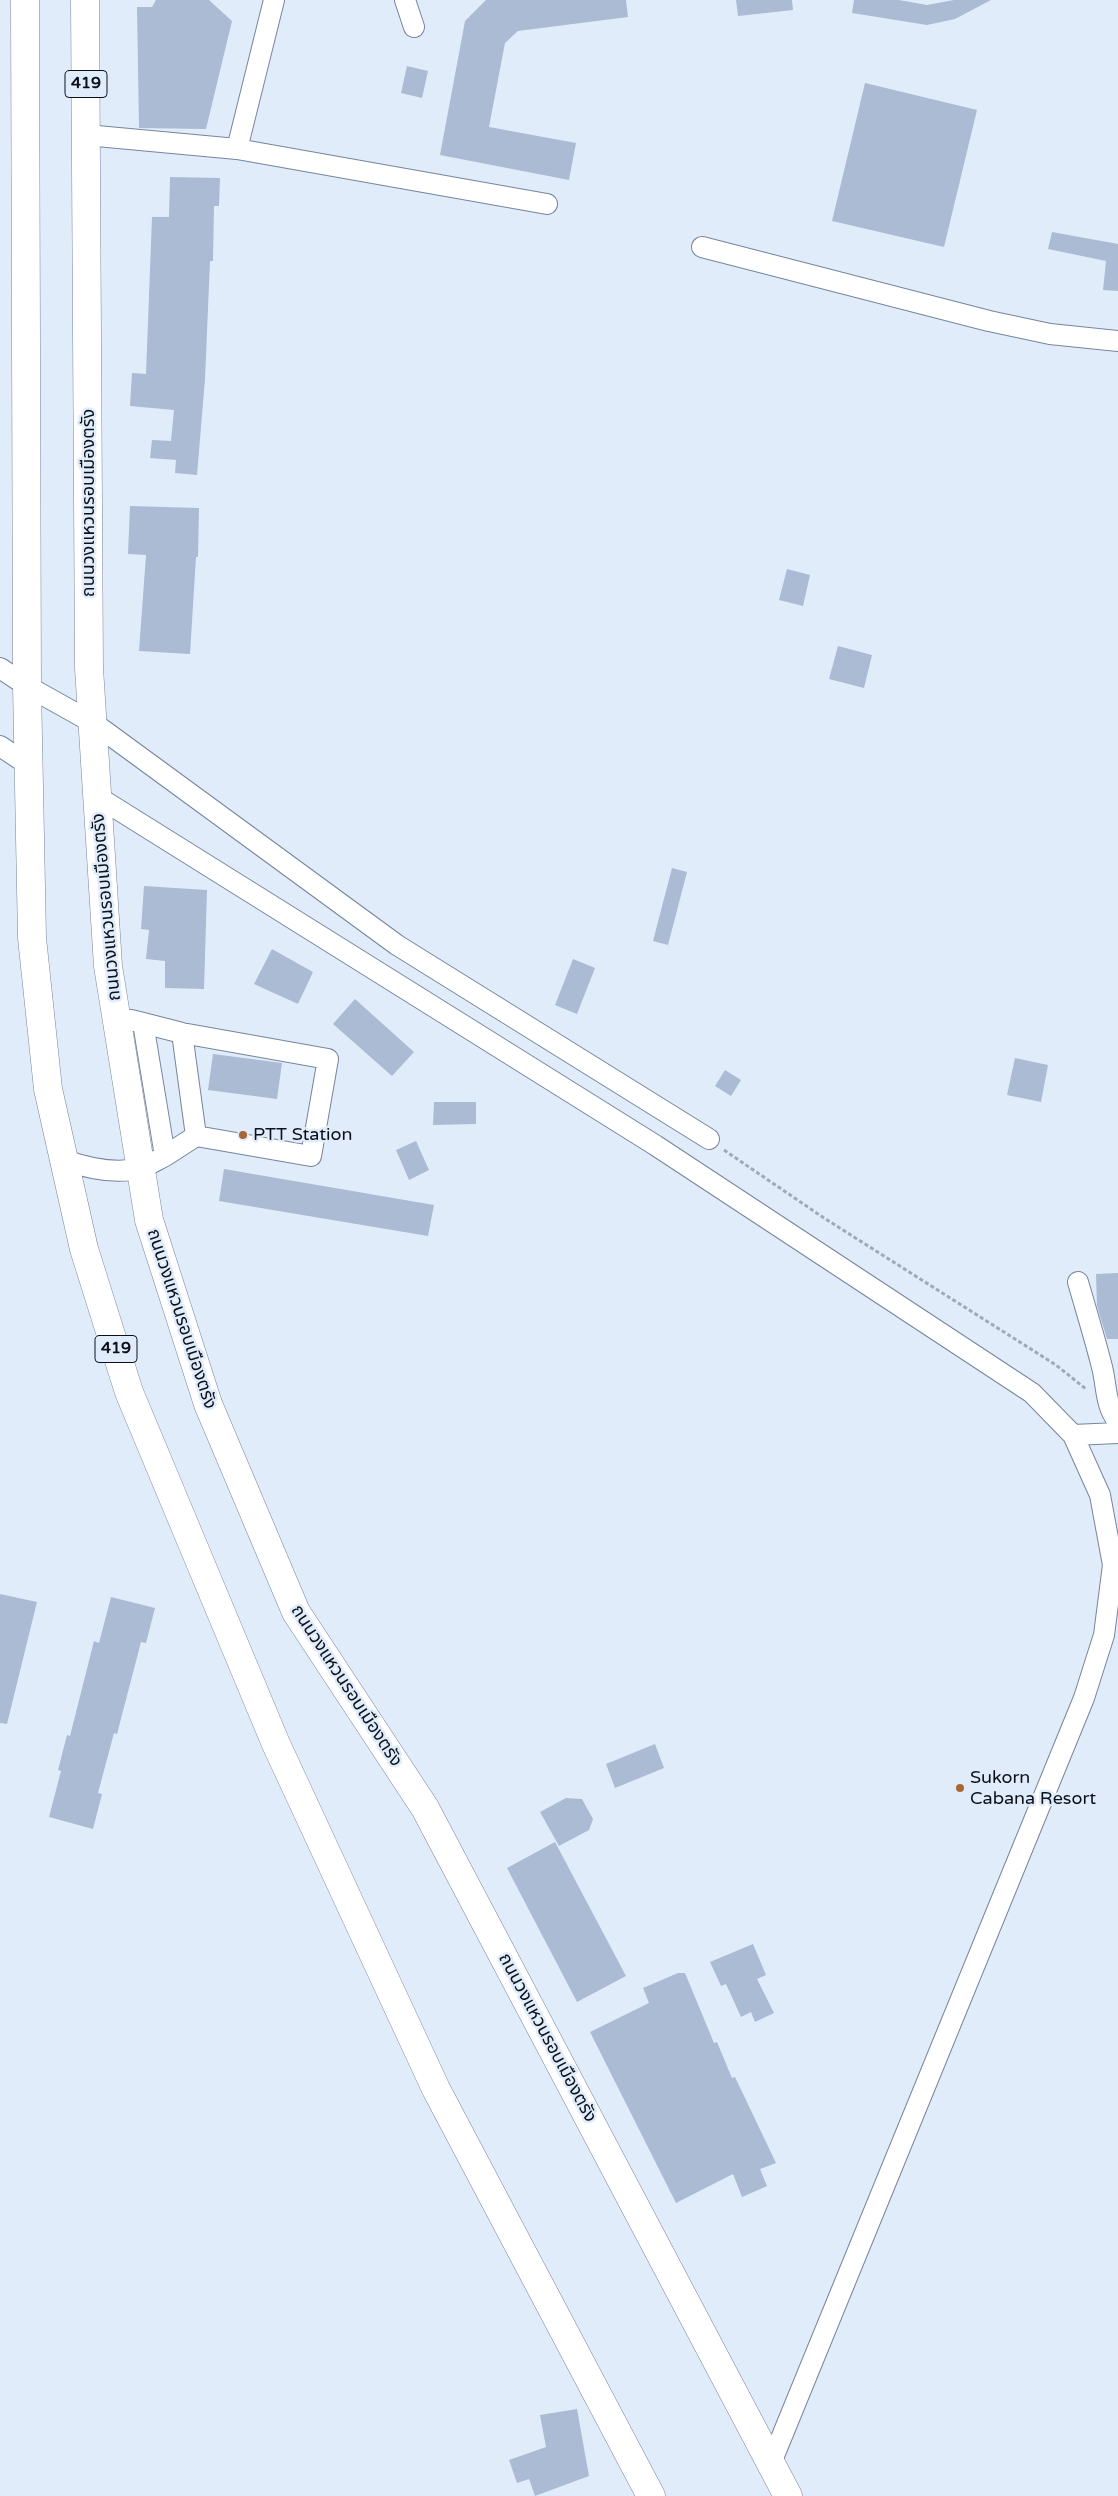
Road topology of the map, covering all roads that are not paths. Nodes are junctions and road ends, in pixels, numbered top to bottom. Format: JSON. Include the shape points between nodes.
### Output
{"nodes":[{"id":1,"x":25,"y":0,"type":"edge"},
{"id":2,"x":84,"y":0,"type":"edge"},
{"id":3,"x":274,"y":0,"type":"edge"},
{"id":4,"x":405,"y":0,"type":"edge"},
{"id":5,"x":414,"y":27,"type":"dead end"},
{"id":6,"x":86,"y":135,"type":"junction"},
{"id":7,"x":237,"y":149,"type":"junction"},
{"id":8,"x":548,"y":204,"type":"dead end"},
{"id":9,"x":702,"y":247,"type":"dead end"},
{"id":10,"x":1118,"y":341,"type":"edge"},
{"id":11,"x":0,"y":668,"type":"edge"},
{"id":12,"x":26,"y":686,"type":"junction"},
{"id":13,"x":94,"y":724,"type":"junction"},
{"id":14,"x":0,"y":746,"type":"edge"},
{"id":15,"x":28,"y":764,"type":"junction"},
{"id":16,"x":98,"y":797,"type":"junction"},
{"id":17,"x":117,"y":1017,"type":"junction"},
{"id":18,"x":143,"y":1023,"type":"junction"},
{"id":19,"x":182,"y":1033,"type":"junction"},
{"id":20,"x":196,"y":1136,"type":"junction"},
{"id":21,"x":709,"y":1139,"type":"road end"},
{"id":22,"x":165,"y":1156,"type":"junction"},
{"id":23,"x":64,"y":1160,"type":"junction"},
{"id":24,"x":140,"y":1168,"type":"junction"},
{"id":25,"x":1078,"y":1282,"type":"dead end"},
{"id":26,"x":1115,"y":1418,"type":"edge"},
{"id":27,"x":1118,"y":1433,"type":"edge"},
{"id":28,"x":1073,"y":1435,"type":"junction"},
{"id":29,"x":771,"y":2463,"type":"junction"},
{"id":30,"x":651,"y":2496,"type":"edge"},
{"id":31,"x":788,"y":2496,"type":"edge"}],
"edges":[{"from":1,"to":12,"type":"highway","number":"419"},
{"from":2,"to":6,"type":"highway","name":"ถนนวงแหวนรอบเมืองตรัง","number":"419"},
{"from":3,"to":7,"type":"street"},
{"from":4,"to":5,"type":"street"},
{"from":6,"to":7,"type":"street"},
{"from":6,"to":13,"type":"highway","name":"ถนนวงแหวนรอบเมืองตรัง","number":"419","via":[[89,668]]},
{"from":7,"to":8,"type":"street"},
{"from":9,"to":10,"type":"street","via":[[988,321],[1050,334]]},
{"from":11,"to":12,"type":"street"},
{"from":12,"to":13,"type":"street"},
{"from":12,"to":15,"type":"highway","number":"419"},
{"from":13,"to":16,"type":"highway","name":"ถนนวงแหวนรอบเมืองตรัง","number":"419"},
{"from":13,"to":21,"type":"street","via":[[397,946]]},
{"from":14,"to":15,"type":"street"},
{"from":15,"to":23,"type":"highway","number":"419","via":[[32,938],[48,1090]]},
{"from":16,"to":17,"type":"highway","name":"ถนนวงแหวนรอบเมืองตรัง","number":"419","via":[[108,966]]},
{"from":16,"to":28,"type":"street","via":[[664,1151],[1032,1393]]},
{"from":17,"to":18,"type":"street"},
{"from":17,"to":24,"type":"highway","name":"ถนนวงแหวนรอบเมืองตรัง","number":"419"},
{"from":18,"to":19,"type":"street"},
{"from":18,"to":22,"type":"street"},
{"from":19,"to":20,"type":"street"},
{"from":19,"to":20,"type":"street","via":[[328,1059],[311,1156]]},
{"from":20,"to":22,"type":"street"},
{"from":22,"to":24,"type":"street"},
{"from":23,"to":24,"type":"street","via":[[102,1170]]},
{"from":23,"to":30,"type":"highway","number":"419","via":[[84,1249],[129,1392],[276,1744],[436,2090]]},
{"from":24,"to":29,"type":"highway","name":"ถนนวงแหวนรอบเมืองตรัง","number":"419","via":[[149,1220],[208,1404],[296,1612],[425,1808]]},
{"from":25,"to":26,"type":"street","via":[[1102,1369],[1106,1397]]},
{"from":27,"to":28,"type":"street"},
{"from":28,"to":29,"type":"street","via":[[1100,1495],[1113,1565],[1104,1634],[1084,1698]]},
{"from":29,"to":31,"type":"highway","name":"ถนนวงแหวนรอบเมืองตรัง","number":"419"}]}
